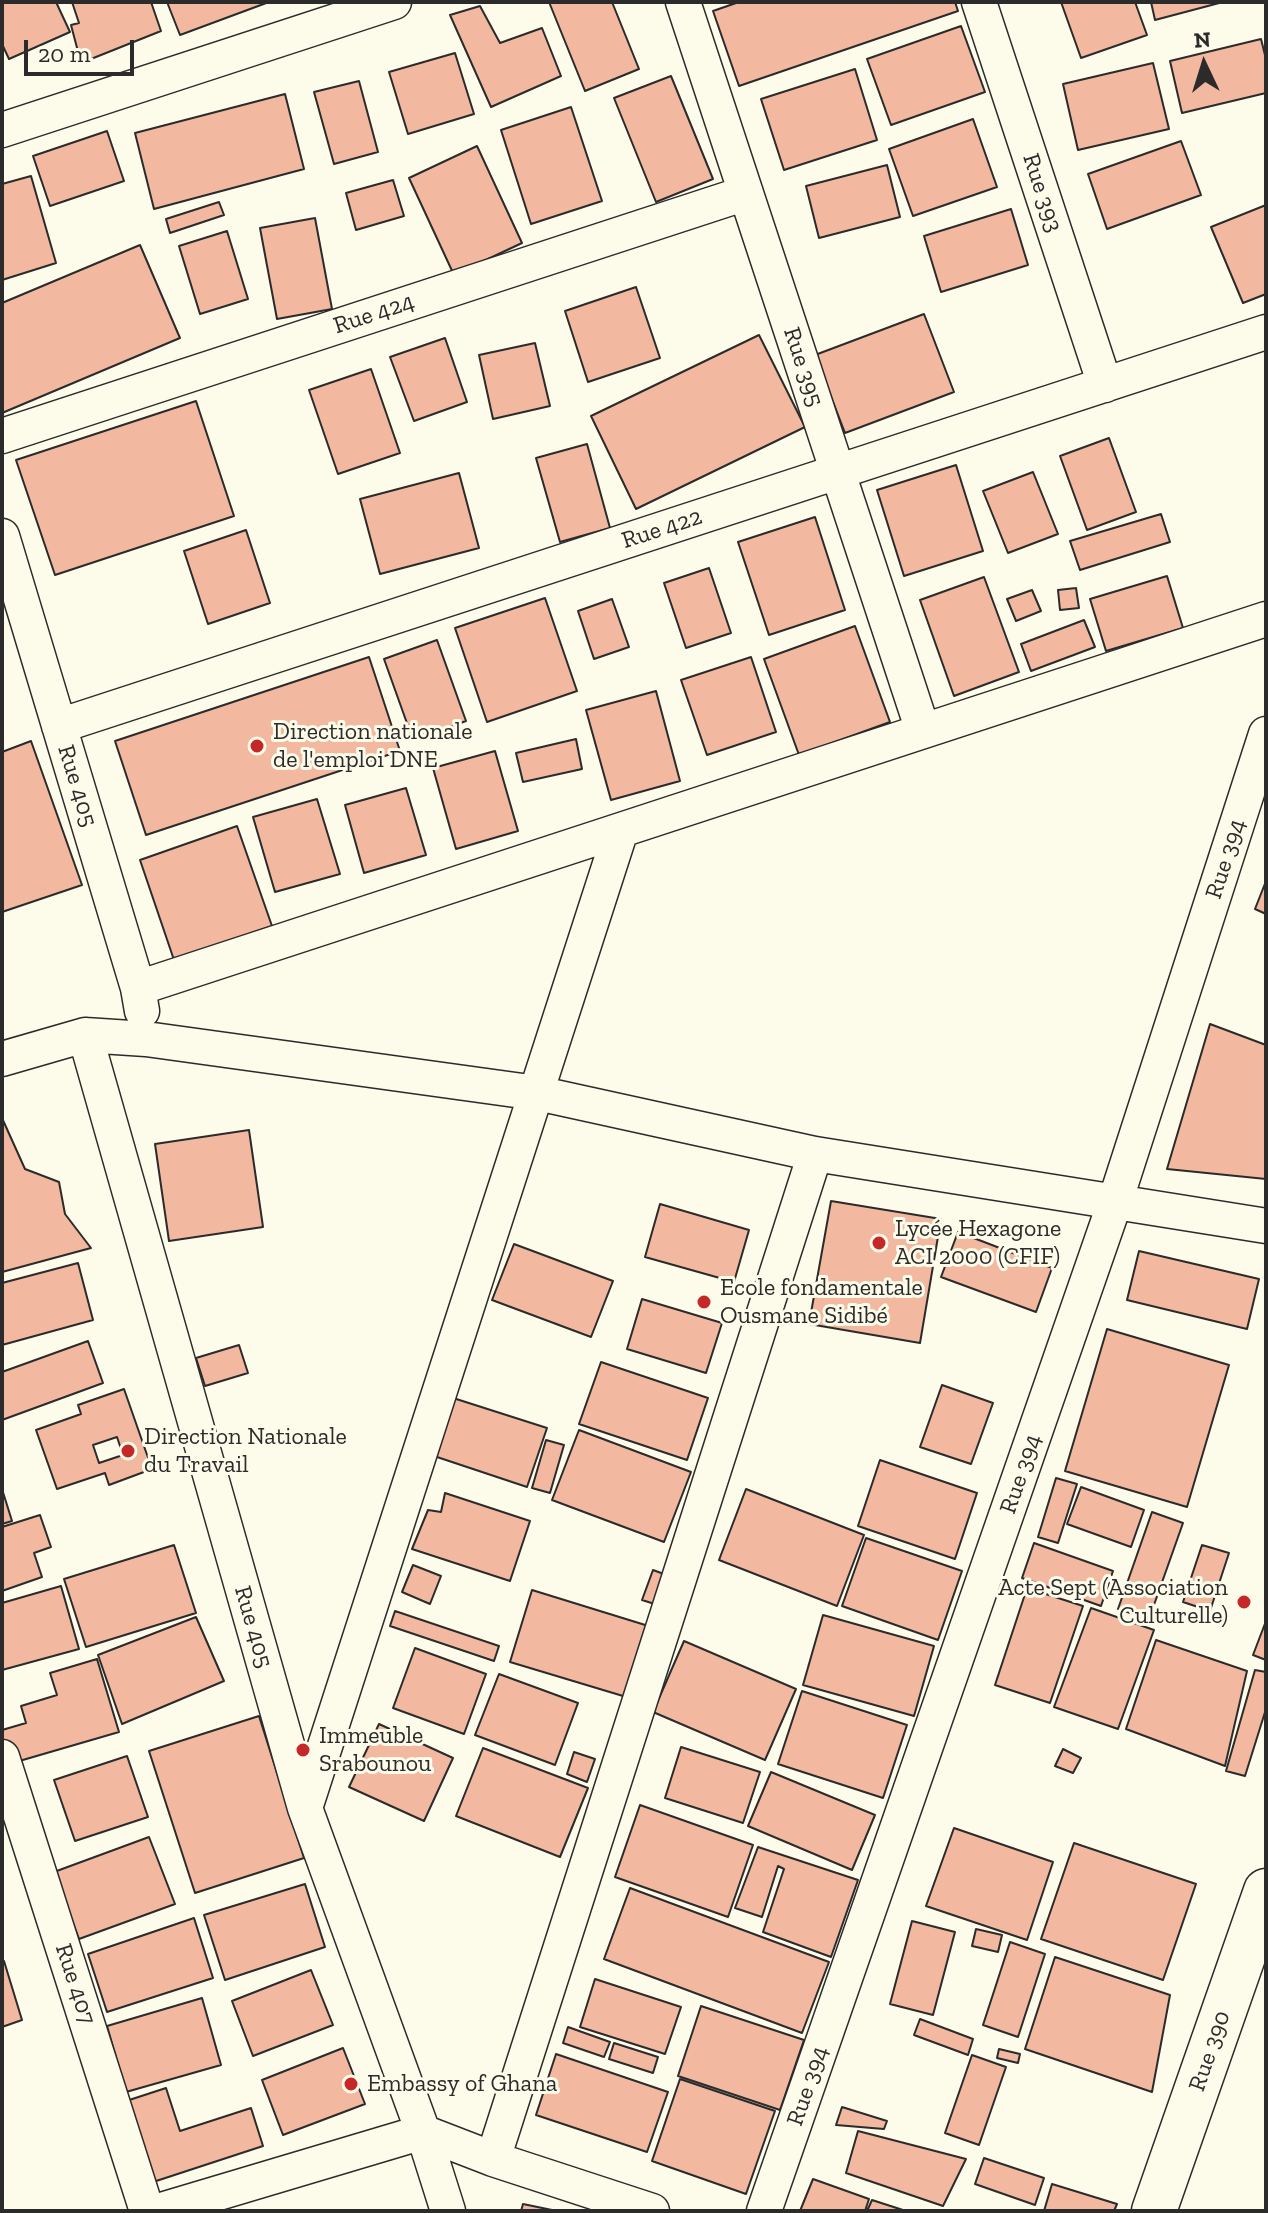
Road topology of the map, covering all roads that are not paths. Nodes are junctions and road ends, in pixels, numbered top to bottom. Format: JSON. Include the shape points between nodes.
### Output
{"nodes":[{"id":1,"x":394,"y":2,"type":"edge"},
{"id":2,"x":683,"y":2,"type":"edge"},
{"id":3,"x":979,"y":2,"type":"edge"},
{"id":4,"x":2,"y":130,"type":"edge"},
{"id":5,"x":746,"y":193,"type":"junction"},
{"id":6,"x":1266,"y":332,"type":"edge"},
{"id":7,"x":1105,"y":385,"type":"junction"},
{"id":8,"x":2,"y":436,"type":"edge"},
{"id":9,"x":837,"y":472,"type":"junction"},
{"id":10,"x":2,"y":537,"type":"edge"},
{"id":11,"x":1266,"y":619,"type":"edge"},
{"id":12,"x":59,"y":726,"type":"junction"},
{"id":13,"x":923,"y":731,"type":"junction"},
{"id":14,"x":1266,"y":734,"type":"edge"},
{"id":15,"x":621,"y":830,"type":"junction"},
{"id":16,"x":138,"y":988,"type":"junction"},
{"id":17,"x":85,"y":1035,"type":"junction"},
{"id":18,"x":146,"y":1039,"type":"junction"},
{"id":19,"x":2,"y":1059,"type":"edge"},
{"id":20,"x":537,"y":1093,"type":"junction"},
{"id":21,"x":815,"y":1154,"type":"junction"},
{"id":22,"x":1115,"y":1202,"type":"junction"},
{"id":23,"x":1266,"y":1226,"type":"edge"},
{"id":24,"x":2,"y":1757,"type":"edge"},
{"id":25,"x":305,"y":1808,"type":"junction"},
{"id":26,"x":1266,"y":1891,"type":"edge"},
{"id":27,"x":423,"y":2132,"type":"junction"},
{"id":28,"x":493,"y":2159,"type":"junction"},
{"id":29,"x":147,"y":2211,"type":"edge"},
{"id":30,"x":158,"y":2211,"type":"edge"},
{"id":31,"x":448,"y":2211,"type":"edge"},
{"id":32,"x":652,"y":2211,"type":"edge"},
{"id":33,"x":764,"y":2211,"type":"edge"},
{"id":34,"x":1154,"y":2211,"type":"edge"}],
"edges":[{"from":1,"to":4,"type":"street"},
{"from":2,"to":5,"type":"street","name":"Rue 395"},
{"from":3,"to":7,"type":"street","name":"Rue 393"},
{"from":5,"to":8,"type":"street","name":"Rue 424"},
{"from":5,"to":9,"type":"street","name":"Rue 395"},
{"from":6,"to":7,"type":"street","name":"Rue 422"},
{"from":7,"to":9,"type":"street","name":"Rue 422"},
{"from":9,"to":12,"type":"street","name":"Rue 422"},
{"from":9,"to":13,"type":"street","name":"Rue 395"},
{"from":10,"to":12,"type":"street","name":"Rue 405"},
{"from":11,"to":13,"type":"street"},
{"from":12,"to":16,"type":"street","name":"Rue 405"},
{"from":13,"to":15,"type":"street"},
{"from":14,"to":22,"type":"street","name":"Rue 394"},
{"from":15,"to":16,"type":"street"},
{"from":15,"to":20,"type":"street"},
{"from":16,"to":18,"type":"street","name":"Rue 405"},
{"from":17,"to":18,"type":"street"},
{"from":17,"to":19,"type":"street"},
{"from":17,"to":25,"type":"street","name":"Rue 405"},
{"from":18,"to":20,"type":"street"},
{"from":20,"to":21,"type":"street"},
{"from":20,"to":25,"type":"street"},
{"from":21,"to":22,"type":"street"},
{"from":21,"to":28,"type":"street"},
{"from":22,"to":23,"type":"street"},
{"from":22,"to":33,"type":"street","name":"Rue 394"},
{"from":24,"to":29,"type":"street","name":"Rue 407"},
{"from":25,"to":27,"type":"street","name":"Rue 405"},
{"from":26,"to":34,"type":"street","name":"Rue 390"},
{"from":27,"to":28,"type":"street"},
{"from":27,"to":30,"type":"street"},
{"from":27,"to":31,"type":"street","name":"Rue 405"},
{"from":28,"to":32,"type":"street"}]}
